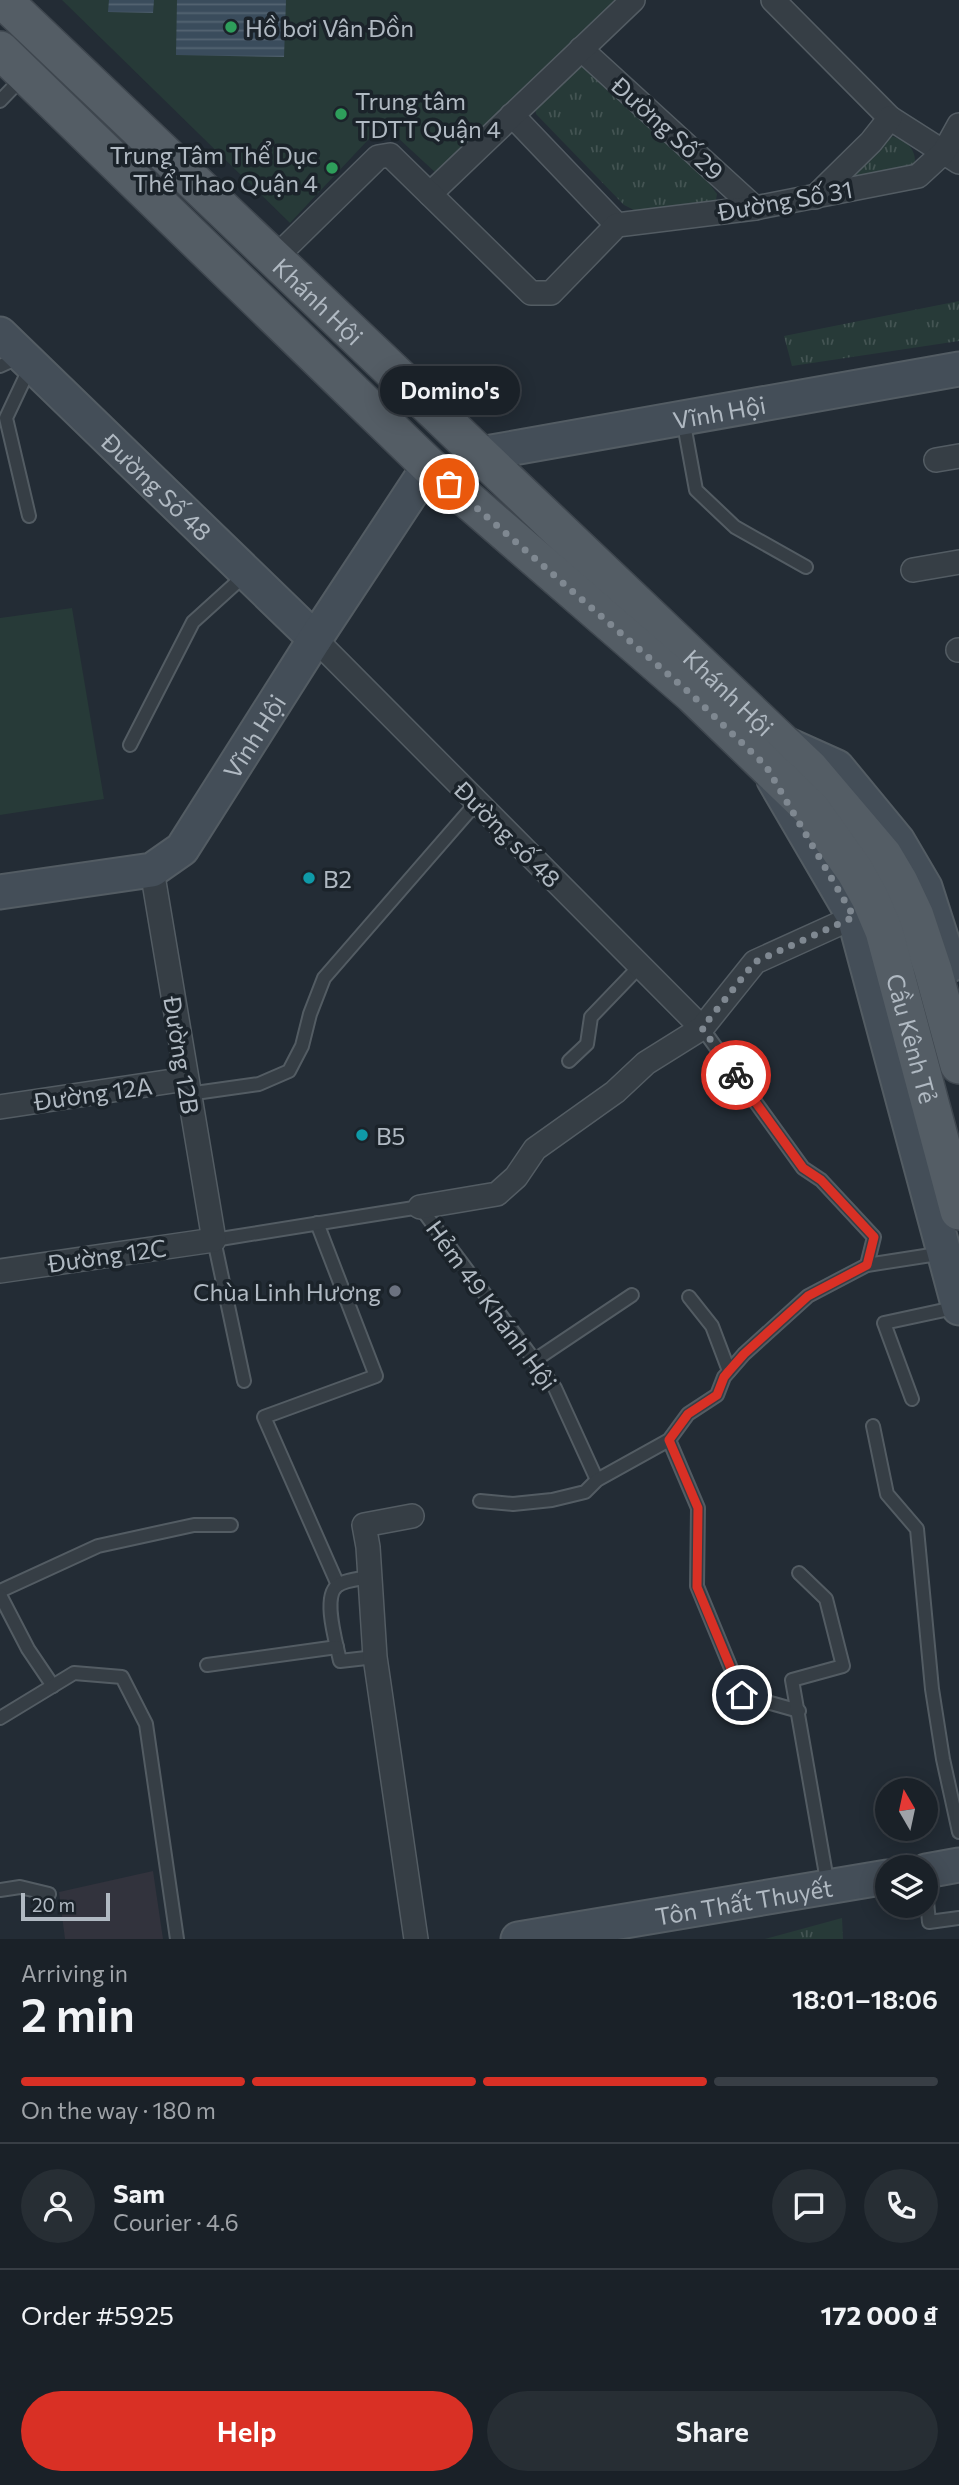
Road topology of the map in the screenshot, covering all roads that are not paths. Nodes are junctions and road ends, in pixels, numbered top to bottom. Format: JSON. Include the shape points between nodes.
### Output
{"nodes":[{"id":1,"x":3,"y":0,"type":"edge"},
{"id":2,"x":633,"y":0,"type":"edge"},
{"id":3,"x":773,"y":0,"type":"edge"},
{"id":4,"x":581,"y":49,"type":"junction"},
{"id":5,"x":13,"y":62,"type":"edge"},
{"id":6,"x":0,"y":100,"type":"edge"},
{"id":7,"x":512,"y":115,"type":"junction"},
{"id":8,"x":890,"y":118,"type":"junction"},
{"id":9,"x":959,"y":125,"type":"edge"},
{"id":10,"x":952,"y":157,"type":"edge"},
{"id":11,"x":429,"y":194,"type":"junction"},
{"id":12,"x":815,"y":197,"type":"junction"},
{"id":13,"x":755,"y":208,"type":"junction"},
{"id":14,"x":617,"y":225,"type":"junction"},
{"id":15,"x":275,"y":258,"type":"junction"},
{"id":16,"x":13,"y":355,"type":"edge"},
{"id":17,"x":959,"y":369,"type":"edge"},
{"id":18,"x":683,"y":418,"type":"junction"},
{"id":19,"x":480,"y":454,"type":"junction"},
{"id":20,"x":959,"y":456,"type":"edge"},
{"id":21,"x":936,"y":460,"type":"dead end"},
{"id":22,"x":429,"y":466,"type":"junction"},
{"id":23,"x":29,"y":516,"type":"dead end"},
{"id":24,"x":959,"y":562,"type":"edge"},
{"id":25,"x":806,"y":567,"type":"dead end"},
{"id":26,"x":913,"y":570,"type":"dead end"},
{"id":27,"x":247,"y":574,"type":"junction"},
{"id":28,"x":315,"y":639,"type":"junction"},
{"id":29,"x":130,"y":745,"type":"dead end"},
{"id":30,"x":777,"y":756,"type":"junction"},
{"id":31,"x":477,"y":802,"type":"junction"},
{"id":32,"x":869,"y":863,"type":"junction"},
{"id":33,"x":152,"y":870,"type":"junction"},
{"id":34,"x":0,"y":891,"type":"edge"},
{"id":35,"x":854,"y":917,"type":"junction"},
{"id":36,"x":640,"y":966,"type":"junction"},
{"id":37,"x":957,"y":983,"type":"edge"},
{"id":38,"x":702,"y":1028,"type":"junction"},
{"id":39,"x":569,"y":1061,"type":"dead end"},
{"id":40,"x":959,"y":1065,"type":"edge"},
{"id":41,"x":187,"y":1087,"type":"junction"},
{"id":42,"x":0,"y":1107,"type":"edge"},
{"id":43,"x":420,"y":1207,"type":"junction"},
{"id":44,"x":959,"y":1211,"type":"edge"},
{"id":45,"x":317,"y":1223,"type":"junction"},
{"id":46,"x":214,"y":1240,"type":"junction"},
{"id":47,"x":944,"y":1253,"type":"junction"},
{"id":48,"x":867,"y":1265,"type":"junction"},
{"id":49,"x":0,"y":1271,"type":"edge"},
{"id":50,"x":632,"y":1295,"type":"dead end"},
{"id":51,"x":689,"y":1297,"type":"dead end"},
{"id":52,"x":959,"y":1307,"type":"edge"},
{"id":53,"x":535,"y":1360,"type":"junction"},
{"id":54,"x":729,"y":1371,"type":"junction"},
{"id":55,"x":244,"y":1381,"type":"dead end"},
{"id":56,"x":912,"y":1399,"type":"dead end"},
{"id":57,"x":873,"y":1426,"type":"dead end"},
{"id":58,"x":669,"y":1440,"type":"junction"},
{"id":59,"x":597,"y":1480,"type":"junction"},
{"id":60,"x":481,"y":1501,"type":"dead end"},
{"id":61,"x":412,"y":1516,"type":"dead end"},
{"id":62,"x":232,"y":1525,"type":"dead end"},
{"id":63,"x":799,"y":1573,"type":"dead end"},
{"id":64,"x":369,"y":1577,"type":"junction"},
{"id":65,"x":338,"y":1585,"type":"junction"},
{"id":66,"x":0,"y":1593,"type":"edge"},
{"id":67,"x":337,"y":1647,"type":"junction"},
{"id":68,"x":375,"y":1657,"type":"junction"},
{"id":69,"x":207,"y":1665,"type":"dead end"},
{"id":70,"x":53,"y":1686,"type":"junction"},
{"id":71,"x":799,"y":1711,"type":"junction"},
{"id":72,"x":0,"y":1718,"type":"edge"},
{"id":73,"x":959,"y":1832,"type":"edge"},
{"id":74,"x":959,"y":1865,"type":"edge"},
{"id":75,"x":938,"y":1869,"type":"edge"},
{"id":76,"x":875,"y":1879,"type":"edge"},
{"id":77,"x":828,"y":1887,"type":"junction"},
{"id":78,"x":0,"y":1890,"type":"edge"},
{"id":79,"x":49,"y":1894,"type":"dead end"},
{"id":80,"x":959,"y":1917,"type":"edge"},
{"id":81,"x":929,"y":1918,"type":"edge"},
{"id":82,"x":177,"y":1939,"type":"edge"},
{"id":83,"x":416,"y":1939,"type":"edge"},
{"id":84,"x":518,"y":1939,"type":"edge"}],
"edges":[{"from":1,"to":15,"type":"main road","name":"Khánh Hội"},
{"from":2,"to":4,"type":"street"},
{"from":3,"to":8,"type":"street"},
{"from":4,"to":7,"type":"street"},
{"from":4,"to":13,"type":"street","name":"Đường Số 29"},
{"from":5,"to":6,"type":"lane"},
{"from":5,"to":22,"type":"main road","name":"Khánh Hội"},
{"from":7,"to":11,"type":"street"},
{"from":7,"to":14,"type":"street"},
{"from":8,"to":10,"type":"street"},
{"from":8,"to":12,"type":"street","name":"Đường Số 31"},
{"from":9,"to":10,"type":"street","name":"Đường Số 31"},
{"from":10,"to":12,"type":"street","name":"Đường Số 31","via":[[918,176]]},
{"from":11,"to":14,"type":"street","via":[[531,293],[551,293]]},
{"from":11,"to":15,"type":"street","via":[[390,155],[378,157]]},
{"from":12,"to":13,"type":"street","name":"Đường Số 31"},
{"from":13,"to":14,"type":"street","name":"Đường Số 31"},
{"from":15,"to":19,"type":"main road","name":"Khánh Hội"},
{"from":16,"to":23,"type":"lane","via":[[6,418]]},
{"from":16,"to":27,"type":"street","name":"Đường Số 48"},
{"from":17,"to":18,"type":"street","name":"Vĩnh Hội"},
{"from":18,"to":19,"type":"street","name":"Vĩnh Hội"},
{"from":18,"to":25,"type":"lane","via":[[696,490],[734,527]]},
{"from":19,"to":30,"type":"main road","name":"Khánh Hội"},
{"from":20,"to":21,"type":"street"},
{"from":22,"to":28,"type":"street","name":"Vĩnh Hội"},
{"from":22,"to":30,"type":"main road","name":"Khánh Hội","via":[[692,695]]},
{"from":24,"to":26,"type":"street"},
{"from":27,"to":28,"type":"street","name":"Đường Số 48"},
{"from":27,"to":29,"type":"lane","via":[[193,622]]},
{"from":28,"to":31,"type":"street","name":"Đường số 48"},
{"from":28,"to":33,"type":"street","name":"Vĩnh Hội","via":[[182,849]]},
{"from":30,"to":32,"type":"main road","name":"Khánh Hội","via":[[811,809]]},
{"from":30,"to":35,"type":"street","name":"Khánh Hội"},
{"from":30,"to":37,"type":"street","name":"Khánh Hội","via":[[837,767],[898,841],[925,887]]},
{"from":31,"to":36,"type":"street","name":"Đường số 48"},
{"from":31,"to":41,"type":"lane","via":[[324,978],[289,1071],[259,1084]]},
{"from":32,"to":40,"type":"main road","name":"Cầu Kênh Tẻ","via":[[899,882],[915,916]]},
{"from":32,"to":44,"type":"main road","name":"Cầu Kênh Tẻ","via":[[870,898],[884,931]]},
{"from":33,"to":34,"type":"street","name":"Vĩnh Hội"},
{"from":33,"to":41,"type":"street","name":"Đường 12B"},
{"from":35,"to":38,"type":"street","via":[[755,962]]},
{"from":35,"to":47,"type":"street","name":"Khánh Hội"},
{"from":36,"to":38,"type":"street","name":"Đường số 48"},
{"from":36,"to":39,"type":"lane","via":[[591,1017],[587,1044]]},
{"from":38,"to":43,"type":"street","via":[[646,1063],[615,1092],[535,1149],[516,1177],[497,1194]]},
{"from":38,"to":48,"type":"lane","via":[[803,1168],[821,1180],[874,1237]]},
{"from":41,"to":42,"type":"street","name":"Đường 12A"},
{"from":41,"to":46,"type":"street","name":"Đường 12B"},
{"from":43,"to":45,"type":"lane"},
{"from":43,"to":53,"type":"lane","name":"Hẻm 49 Khánh Hội"},
{"from":45,"to":46,"type":"lane"},
{"from":45,"to":65,"type":"lane","via":[[376,1376],[264,1417]]},
{"from":46,"to":49,"type":"street","name":"Đường 12C"},
{"from":46,"to":55,"type":"lane"},
{"from":47,"to":48,"type":"lane"},
{"from":47,"to":52,"type":"street","name":"Khánh Hội"},
{"from":48,"to":54,"type":"lane","via":[[808,1296]]},
{"from":50,"to":53,"type":"lane"},
{"from":51,"to":54,"type":"lane","via":[[712,1326]]},
{"from":52,"to":56,"type":"lane","via":[[884,1323]]},
{"from":53,"to":59,"type":"lane","name":"Hẻm 49 Khánh Hội","via":[[555,1388]]},
{"from":54,"to":58,"type":"lane","via":[[717,1395],[688,1414]]},
{"from":57,"to":73,"type":"lane","via":[[887,1494],[918,1529],[932,1689]]},
{"from":58,"to":59,"type":"lane"},
{"from":58,"to":71,"type":"lane","via":[[698,1508],[697,1587],[742,1695]]},
{"from":59,"to":60,"type":"lane","via":[[585,1492],[552,1500]]},
{"from":61,"to":64,"type":"street","via":[[364,1525]]},
{"from":62,"to":66,"type":"lane","via":[[194,1525],[98,1546]]},
{"from":63,"to":71,"type":"lane","via":[[826,1599],[843,1666],[792,1680]]},
{"from":64,"to":65,"type":"lane"},
{"from":64,"to":68,"type":"street"},
{"from":65,"to":67,"type":"lane","via":[[330,1605]]},
{"from":66,"to":70,"type":"lane"},
{"from":67,"to":68,"type":"lane","via":[[341,1661]]},
{"from":67,"to":69,"type":"lane"},
{"from":68,"to":83,"type":"street"},
{"from":70,"to":72,"type":"lane"},
{"from":70,"to":82,"type":"lane","via":[[74,1673],[122,1677],[146,1724]]},
{"from":71,"to":77,"type":"lane"},
{"from":74,"to":75,"type":"street"},
{"from":76,"to":77,"type":"street","name":"Tôn Thất Thuyết"},
{"from":77,"to":84,"type":"street","name":"Tôn Thất Thuyết"},
{"from":78,"to":79,"type":"lane","via":[[20,1888]]},
{"from":80,"to":81,"type":"lane","via":[[929,1922]]}]}
